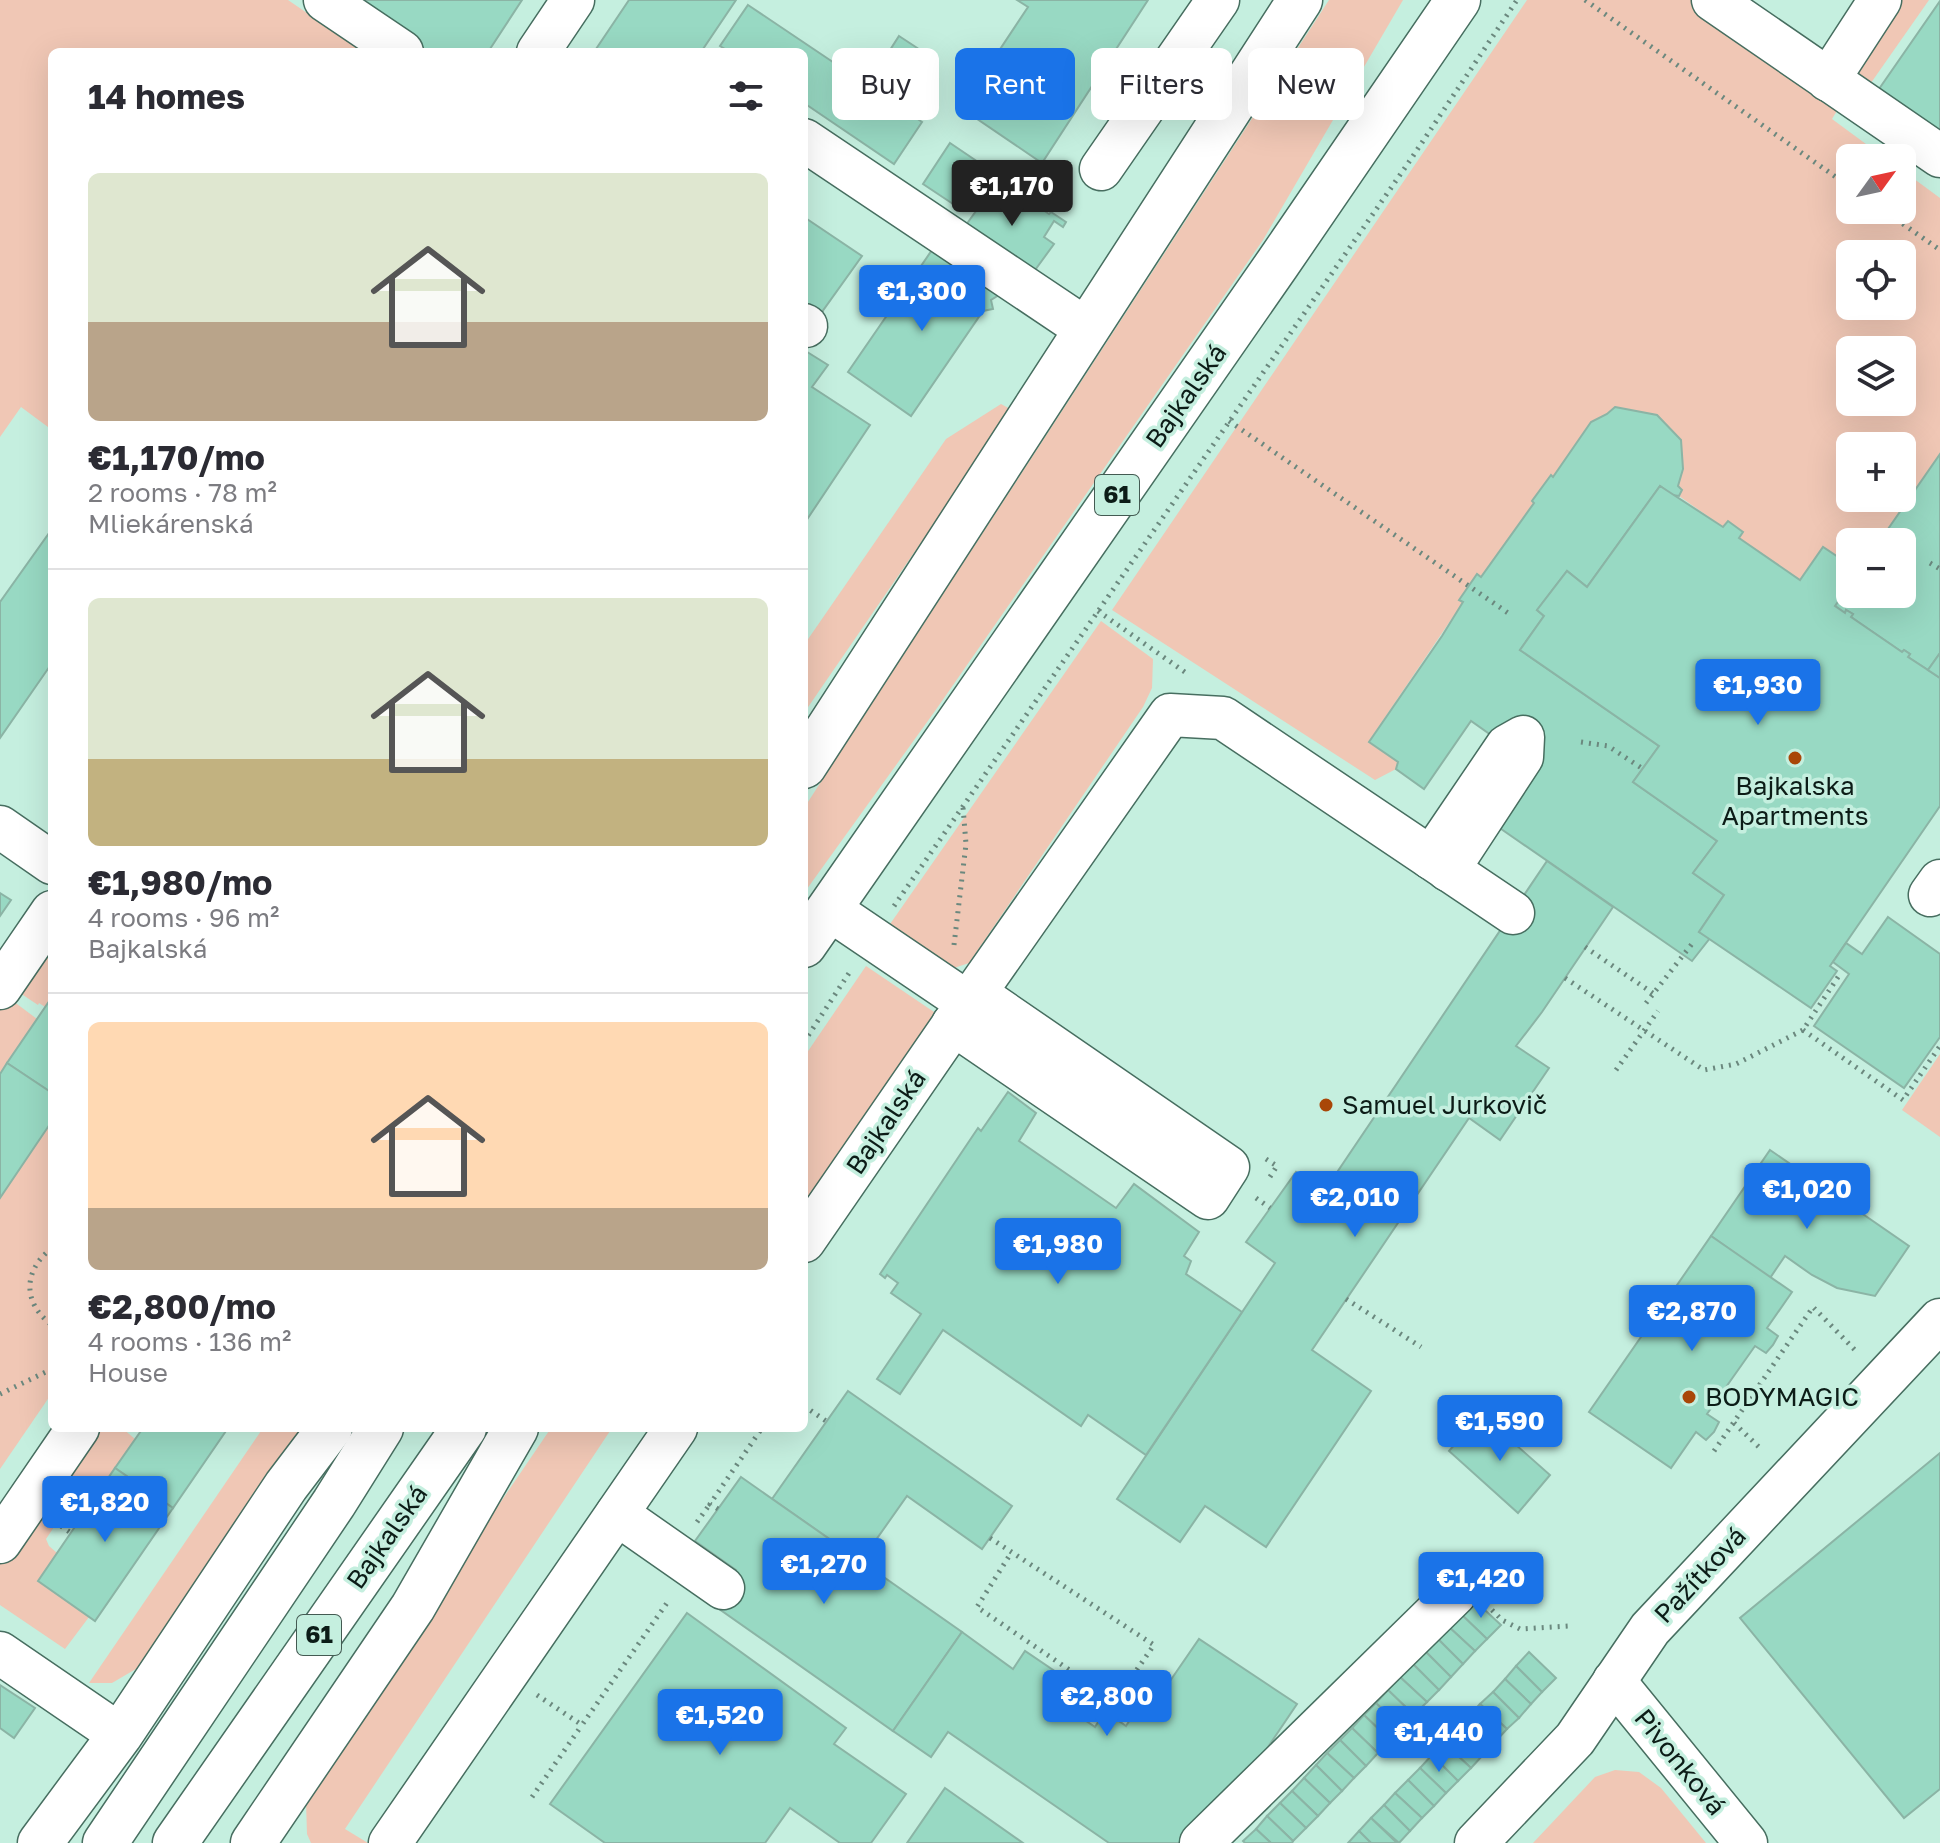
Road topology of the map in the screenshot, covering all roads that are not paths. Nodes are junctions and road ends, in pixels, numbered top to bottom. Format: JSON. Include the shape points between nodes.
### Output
{"nodes":[{"id":1,"x":325,"y":0,"type":"edge"},
{"id":2,"x":573,"y":0,"type":"edge"},
{"id":3,"x":1218,"y":0,"type":"edge"},
{"id":4,"x":1300,"y":0,"type":"edge"},
{"id":5,"x":1458,"y":0,"type":"edge"},
{"id":6,"x":1713,"y":0,"type":"edge"},
{"id":7,"x":1880,"y":0,"type":"edge"},
{"id":8,"x":396,"y":48,"type":"edge"},
{"id":9,"x":541,"y":48,"type":"edge"},
{"id":10,"x":1828,"y":80,"type":"junction"},
{"id":11,"x":808,"y":143,"type":"edge"},
{"id":12,"x":1940,"y":156,"type":"edge"},
{"id":13,"x":1101,"y":169,"type":"dead end"},
{"id":14,"x":1086,"y":329,"type":"junction"},
{"id":15,"x":808,"y":760,"type":"edge"},
{"id":16,"x":0,"y":827,"type":"edge"},
{"id":17,"x":48,"y":860,"type":"edge"},
{"id":18,"x":829,"y":909,"type":"junction"},
{"id":19,"x":1513,"y":913,"type":"dead end"},
{"id":20,"x":48,"y":918,"type":"edge"},
{"id":21,"x":808,"y":939,"type":"edge"},
{"id":22,"x":0,"y":988,"type":"edge"},
{"id":23,"x":961,"y":1002,"type":"junction"},
{"id":24,"x":808,"y":1235,"type":"edge"},
{"id":25,"x":1940,"y":1320,"type":"edge"},
{"id":26,"x":75,"y":1432,"type":"edge"},
{"id":27,"x":327,"y":1432,"type":"edge"},
{"id":28,"x":378,"y":1432,"type":"edge"},
{"id":29,"x":461,"y":1432,"type":"edge"},
{"id":30,"x":514,"y":1432,"type":"edge"},
{"id":31,"x":673,"y":1432,"type":"edge"},
{"id":32,"x":617,"y":1514,"type":"junction"},
{"id":33,"x":0,"y":1542,"type":"edge"},
{"id":34,"x":723,"y":1588,"type":"dead end"},
{"id":35,"x":1452,"y":1598,"type":"road end"},
{"id":36,"x":0,"y":1653,"type":"edge"},
{"id":37,"x":1614,"y":1681,"type":"junction"},
{"id":38,"x":120,"y":1735,"type":"junction"},
{"id":39,"x":258,"y":1841,"type":"edge"},
{"id":40,"x":40,"y":1843,"type":"edge"},
{"id":41,"x":105,"y":1843,"type":"edge"},
{"id":42,"x":175,"y":1843,"type":"edge"},
{"id":43,"x":390,"y":1843,"type":"edge"},
{"id":44,"x":1201,"y":1843,"type":"edge"},
{"id":45,"x":1476,"y":1843,"type":"edge"},
{"id":46,"x":1746,"y":1843,"type":"edge"}],
"edges":[{"from":1,"to":8,"type":"street"},
{"from":2,"to":9,"type":"street"},
{"from":3,"to":13,"type":"street"},
{"from":4,"to":14,"type":"main road"},
{"from":5,"to":18,"type":"main road","name":"Bajkalská","number":"61"},
{"from":6,"to":10,"type":"street"},
{"from":7,"to":10,"type":"street"},
{"from":10,"to":12,"type":"street"},
{"from":11,"to":14,"type":"street"},
{"from":14,"to":15,"type":"main road"},
{"from":16,"to":17,"type":"street"},
{"from":18,"to":21,"type":"main road","name":"Bajkalská","number":"61"},
{"from":18,"to":23,"type":"street"},
{"from":19,"to":23,"type":"street","name":"Bajkalská","via":[[1223,718],[1170,715]]},
{"from":20,"to":22,"type":"street"},
{"from":23,"to":23,"type":"street","via":[[1208,1198],[1228,1167]]},
{"from":23,"to":24,"type":"street","name":"Bajkalská"},
{"from":25,"to":37,"type":"street","name":"Pažítková","via":[[1650,1629]]},
{"from":26,"to":33,"type":"street"},
{"from":27,"to":38,"type":"main road"},
{"from":28,"to":41,"type":"main road","number":"61"},
{"from":29,"to":42,"type":"main road","name":"Bajkalská","number":"61"},
{"from":30,"to":39,"type":"main road","via":[[413,1607]]},
{"from":31,"to":32,"type":"street"},
{"from":32,"to":34,"type":"street"},
{"from":32,"to":43,"type":"street"},
{"from":35,"to":44,"type":"street"},
{"from":36,"to":38,"type":"street"},
{"from":37,"to":45,"type":"street","name":"Pažítková","via":[[1575,1739]]},
{"from":37,"to":46,"type":"street","name":"Pivonková"},
{"from":38,"to":40,"type":"main road"}]}
